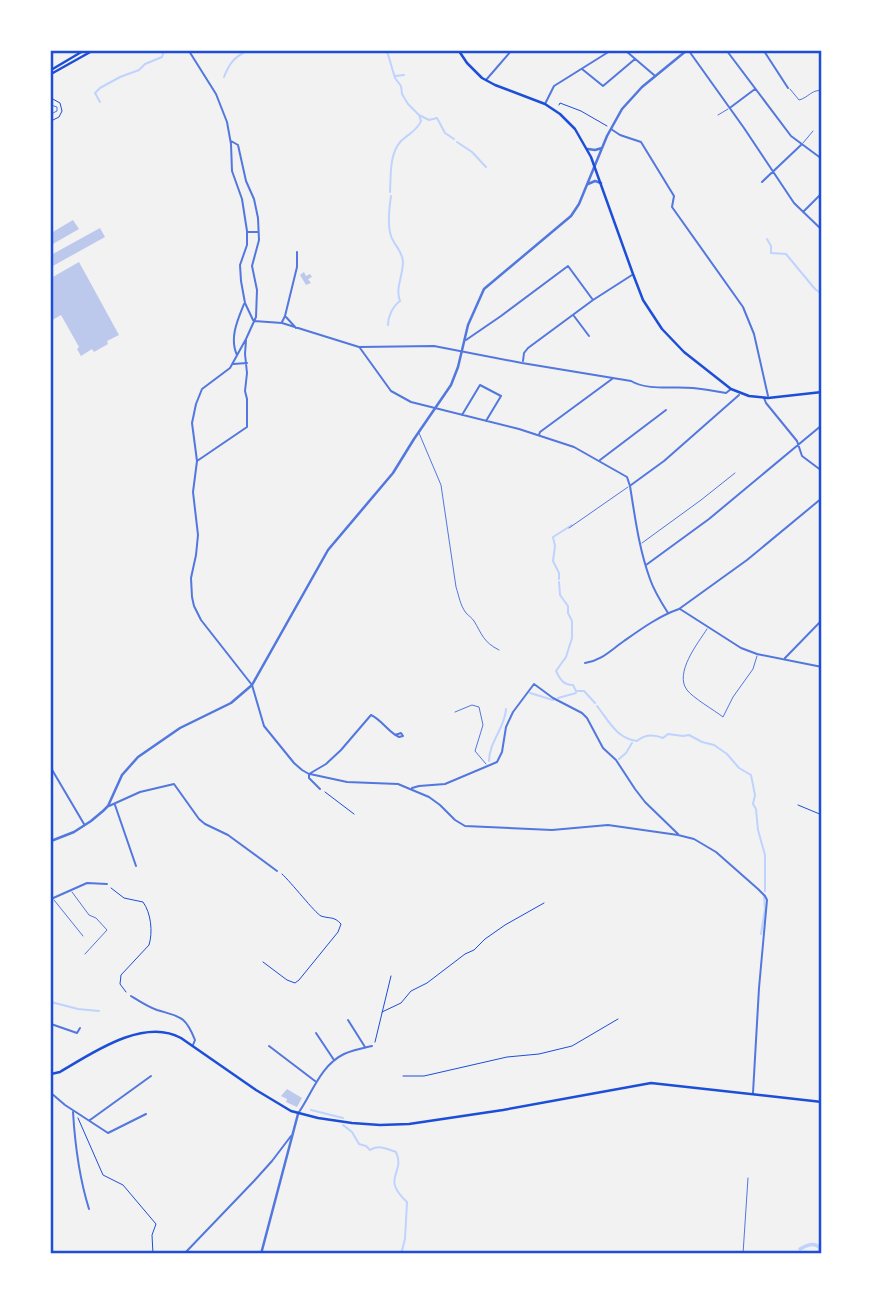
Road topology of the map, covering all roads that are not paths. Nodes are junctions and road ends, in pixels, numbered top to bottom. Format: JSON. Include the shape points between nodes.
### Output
{"nodes":[{"id":1,"x":83,"y":51,"type":"edge"},
{"id":2,"x":92,"y":51,"type":"edge"},
{"id":3,"x":189,"y":51,"type":"edge"},
{"id":4,"x":459,"y":51,"type":"edge"},
{"id":5,"x":511,"y":51,"type":"edge"},
{"id":6,"x":610,"y":51,"type":"edge"},
{"id":7,"x":626,"y":51,"type":"edge"},
{"id":8,"x":688,"y":51,"type":"edge"},
{"id":9,"x":727,"y":51,"type":"edge"},
{"id":10,"x":764,"y":51,"type":"edge"},
{"id":11,"x":635,"y":59,"type":"junction"},
{"id":12,"x":582,"y":69,"type":"junction"},
{"id":13,"x":51,"y":72,"type":"edge"},
{"id":14,"x":654,"y":76,"type":"junction"},
{"id":15,"x":486,"y":81,"type":"junction"},
{"id":16,"x":755,"y":88,"type":"junction"},
{"id":17,"x":788,"y":88,"type":"joint"},
{"id":18,"x":822,"y":91,"type":"edge"},
{"id":19,"x":545,"y":104,"type":"junction"},
{"id":20,"x":51,"y":105,"type":"edge"},
{"id":21,"x":730,"y":107,"type":"junction"},
{"id":22,"x":51,"y":109,"type":"edge"},
{"id":23,"x":718,"y":115,"type":"dead end"},
{"id":24,"x":611,"y":128,"type":"junction"},
{"id":25,"x":813,"y":131,"type":"dead end"},
{"id":26,"x":231,"y":141,"type":"junction"},
{"id":27,"x":802,"y":144,"type":"junction"},
{"id":28,"x":602,"y":148,"type":"junction"},
{"id":29,"x":588,"y":149,"type":"junction"},
{"id":30,"x":822,"y":159,"type":"edge"},
{"id":31,"x":594,"y":165,"type":"junction"},
{"id":32,"x":772,"y":171,"type":"junction"},
{"id":33,"x":762,"y":182,"type":"dead end"},
{"id":34,"x":601,"y":183,"type":"junction"},
{"id":35,"x":585,"y":186,"type":"junction"},
{"id":36,"x":822,"y":193,"type":"edge"},
{"id":37,"x":803,"y":213,"type":"junction"},
{"id":38,"x":822,"y":230,"type":"edge"},
{"id":39,"x":247,"y":232,"type":"junction"},
{"id":40,"x":259,"y":232,"type":"junction"},
{"id":41,"x":297,"y":252,"type":"dead end"},
{"id":42,"x":632,"y":274,"type":"junction"},
{"id":43,"x":593,"y":300,"type":"junction"},
{"id":44,"x":245,"y":303,"type":"junction"},
{"id":45,"x":240,"y":315,"type":"junction"},
{"id":46,"x":574,"y":315,"type":"junction"},
{"id":47,"x":251,"y":317,"type":"junction"},
{"id":48,"x":285,"y":317,"type":"junction"},
{"id":49,"x":253,"y":321,"type":"junction"},
{"id":50,"x":282,"y":323,"type":"junction"},
{"id":51,"x":296,"y":328,"type":"junction"},
{"id":52,"x":589,"y":336,"type":"dead end"},
{"id":53,"x":246,"y":340,"type":"junction"},
{"id":54,"x":464,"y":341,"type":"junction"},
{"id":55,"x":359,"y":347,"type":"junction"},
{"id":56,"x":462,"y":352,"type":"junction"},
{"id":57,"x":237,"y":355,"type":"junction"},
{"id":58,"x":247,"y":363,"type":"junction"},
{"id":59,"x":522,"y":363,"type":"junction"},
{"id":60,"x":232,"y":364,"type":"junction"},
{"id":61,"x":613,"y":377,"type":"junction"},
{"id":62,"x":732,"y":389,"type":"junction"},
{"id":63,"x":741,"y":393,"type":"junction"},
{"id":64,"x":822,"y":393,"type":"edge"},
{"id":65,"x":766,"y":398,"type":"junction"},
{"id":66,"x":436,"y":408,"type":"junction"},
{"id":67,"x":666,"y":410,"type":"dead end"},
{"id":68,"x":461,"y":416,"type":"junction"},
{"id":69,"x":485,"y":421,"type":"junction"},
{"id":70,"x":822,"y":425,"type":"edge"},
{"id":71,"x":418,"y":432,"type":"junction"},
{"id":72,"x":538,"y":436,"type":"junction"},
{"id":73,"x":798,"y":445,"type":"junction"},
{"id":74,"x":599,"y":460,"type":"junction"},
{"id":75,"x":197,"y":461,"type":"junction"},
{"id":76,"x":822,"y":471,"type":"edge"},
{"id":77,"x":735,"y":472,"type":"dead end"},
{"id":78,"x":630,"y":486,"type":"junction"},
{"id":79,"x":822,"y":498,"type":"edge"},
{"id":80,"x":569,"y":528,"type":"dead end"},
{"id":81,"x":640,"y":545,"type":"junction"},
{"id":82,"x":646,"y":565,"type":"junction"},
{"id":83,"x":679,"y":609,"type":"junction"},
{"id":84,"x":668,"y":613,"type":"junction"},
{"id":85,"x":822,"y":620,"type":"edge"},
{"id":86,"x":708,"y":628,"type":"junction"},
{"id":87,"x":499,"y":650,"type":"dead end"},
{"id":88,"x":757,"y":654,"type":"junction"},
{"id":89,"x":784,"y":659,"type":"junction"},
{"id":90,"x":585,"y":663,"type":"dead end"},
{"id":91,"x":822,"y":667,"type":"edge"},
{"id":92,"x":252,"y":685,"type":"junction"},
{"id":93,"x":455,"y":712,"type":"dead end"},
{"id":94,"x":395,"y":735,"type":"dead end"},
{"id":95,"x":487,"y":766,"type":"junction"},
{"id":96,"x":51,"y":768,"type":"edge"},
{"id":97,"x":309,"y":774,"type":"junction"},
{"id":98,"x":320,"y":789,"type":"road end"},
{"id":99,"x":411,"y":789,"type":"junction"},
{"id":100,"x":115,"y":804,"type":"junction"},
{"id":101,"x":108,"y":806,"type":"junction"},
{"id":102,"x":85,"y":825,"type":"junction"},
{"id":103,"x":678,"y":835,"type":"junction"},
{"id":104,"x":51,"y":841,"type":"edge"},
{"id":105,"x":136,"y":866,"type":"dead end"},
{"id":106,"x":277,"y":871,"type":"road end"},
{"id":107,"x":107,"y":884,"type":"road end"},
{"id":108,"x":70,"y":890,"type":"junction"},
{"id":109,"x":51,"y":899,"type":"edge"},
{"id":110,"x":83,"y":936,"type":"dead end"},
{"id":111,"x":85,"y":954,"type":"dead end"},
{"id":112,"x":131,"y":996,"type":"road end"},
{"id":113,"x":348,"y":1020,"type":"dead end"},
{"id":114,"x":51,"y":1024,"type":"edge"},
{"id":115,"x":80,"y":1028,"type":"dead end"},
{"id":116,"x":316,"y":1033,"type":"dead end"},
{"id":117,"x":192,"y":1046,"type":"junction"},
{"id":118,"x":269,"y":1046,"type":"dead end"},
{"id":119,"x":372,"y":1046,"type":"road end"},
{"id":120,"x":365,"y":1048,"type":"junction"},
{"id":121,"x":334,"y":1061,"type":"junction"},
{"id":122,"x":51,"y":1074,"type":"edge"},
{"id":123,"x":151,"y":1076,"type":"dead end"},
{"id":124,"x":316,"y":1082,"type":"junction"},
{"id":125,"x":51,"y":1093,"type":"edge"},
{"id":126,"x":753,"y":1093,"type":"junction"},
{"id":127,"x":822,"y":1102,"type":"edge"},
{"id":128,"x":73,"y":1111,"type":"junction"},
{"id":129,"x":146,"y":1114,"type":"dead end"},
{"id":130,"x":298,"y":1114,"type":"junction"},
{"id":131,"x":89,"y":1120,"type":"junction"},
{"id":132,"x":292,"y":1135,"type":"junction"},
{"id":133,"x":748,"y":1178,"type":"dead end"},
{"id":134,"x":89,"y":1209,"type":"dead end"},
{"id":135,"x":184,"y":1254,"type":"edge"},
{"id":136,"x":261,"y":1254,"type":"edge"},
{"id":137,"x":743,"y":1254,"type":"edge"}],
"edges":[{"from":1,"to":13,"type":"main road"},
{"from":2,"to":13,"type":"main road"},
{"from":3,"to":26,"type":"street","via":[[225,116]]},
{"from":4,"to":15,"type":"main road"},
{"from":5,"to":15,"type":"street"},
{"from":6,"to":12,"type":"street"},
{"from":7,"to":11,"type":"street"},
{"from":8,"to":14,"type":"street"},
{"from":8,"to":21,"type":"street"},
{"from":9,"to":16,"type":"street"},
{"from":10,"to":17,"type":"street"},
{"from":11,"to":12,"type":"street","via":[[603,86]]},
{"from":11,"to":14,"type":"street"},
{"from":12,"to":19,"type":"street","via":[[554,86]]},
{"from":14,"to":24,"type":"street","via":[[629,100]]},
{"from":15,"to":19,"type":"main road"},
{"from":16,"to":21,"type":"street"},
{"from":16,"to":27,"type":"street"},
{"from":17,"to":18,"type":"lane","via":[[799,100]]},
{"from":19,"to":29,"type":"main road","via":[[571,123]]},
{"from":20,"to":22,"type":"lane","via":[[57,111]]},
{"from":21,"to":23,"type":"lane"},
{"from":21,"to":32,"type":"street"},
{"from":24,"to":28,"type":"street"},
{"from":24,"to":65,"type":"street","via":[[641,142],[674,196],[672,207],[743,307],[754,334]]},
{"from":25,"to":27,"type":"lane"},
{"from":26,"to":39,"type":"street","via":[[232,173]]},
{"from":26,"to":40,"type":"street","via":[[238,145]]},
{"from":27,"to":30,"type":"street"},
{"from":27,"to":32,"type":"street"},
{"from":28,"to":29,"type":"street"},
{"from":28,"to":31,"type":"street"},
{"from":29,"to":31,"type":"main road"},
{"from":31,"to":34,"type":"main road"},
{"from":31,"to":35,"type":"street"},
{"from":32,"to":33,"type":"street"},
{"from":32,"to":37,"type":"street"},
{"from":34,"to":35,"type":"street"},
{"from":34,"to":42,"type":"main road"},
{"from":35,"to":54,"type":"street","via":[[568,220],[484,289]]},
{"from":36,"to":37,"type":"street"},
{"from":37,"to":38,"type":"street"},
{"from":39,"to":40,"type":"street"},
{"from":39,"to":44,"type":"street","via":[[240,267]]},
{"from":40,"to":49,"type":"street","via":[[252,266],[257,290]]},
{"from":41,"to":48,"type":"street"},
{"from":42,"to":43,"type":"street"},
{"from":42,"to":62,"type":"main road","via":[[643,300],[668,335]]},
{"from":43,"to":46,"type":"street"},
{"from":43,"to":54,"type":"street","via":[[568,266]]},
{"from":44,"to":45,"type":"street"},
{"from":44,"to":47,"type":"street"},
{"from":45,"to":47,"type":"street"},
{"from":45,"to":57,"type":"street","via":[[233,344]]},
{"from":46,"to":52,"type":"street"},
{"from":46,"to":59,"type":"street","via":[[528,348]]},
{"from":47,"to":49,"type":"street"},
{"from":48,"to":50,"type":"street"},
{"from":48,"to":51,"type":"street"},
{"from":49,"to":50,"type":"street"},
{"from":49,"to":53,"type":"street"},
{"from":50,"to":51,"type":"street"},
{"from":51,"to":55,"type":"street"},
{"from":53,"to":57,"type":"street"},
{"from":53,"to":58,"type":"street"},
{"from":54,"to":56,"type":"street"},
{"from":55,"to":56,"type":"street","via":[[434,346]]},
{"from":55,"to":66,"type":"street","via":[[391,391]]},
{"from":56,"to":59,"type":"street"},
{"from":56,"to":66,"type":"street","via":[[455,378]]},
{"from":57,"to":60,"type":"street"},
{"from":58,"to":60,"type":"street"},
{"from":58,"to":75,"type":"street","via":[[247,427]]},
{"from":59,"to":61,"type":"street"},
{"from":60,"to":75,"type":"street","via":[[202,390],[196,404],[192,424]]},
{"from":61,"to":62,"type":"street","via":[[663,387],[726,393]]},
{"from":61,"to":72,"type":"street"},
{"from":62,"to":63,"type":"main road"},
{"from":63,"to":65,"type":"main road"},
{"from":63,"to":78,"type":"street"},
{"from":64,"to":65,"type":"main road"},
{"from":65,"to":73,"type":"street"},
{"from":66,"to":68,"type":"street"},
{"from":66,"to":71,"type":"street"},
{"from":67,"to":74,"type":"street"},
{"from":68,"to":69,"type":"street"},
{"from":68,"to":69,"type":"street","via":[[480,384],[501,396]]},
{"from":69,"to":72,"type":"street"},
{"from":70,"to":73,"type":"street"},
{"from":71,"to":87,"type":"lane","via":[[441,485],[460,603],[484,639]]},
{"from":71,"to":92,"type":"street","via":[[393,473],[328,550]]},
{"from":72,"to":74,"type":"street"},
{"from":73,"to":76,"type":"street","via":[[802,456]]},
{"from":73,"to":82,"type":"street"},
{"from":74,"to":78,"type":"street","via":[[627,477]]},
{"from":75,"to":92,"type":"street","via":[[192,492],[198,535],[191,578],[194,606]]},
{"from":77,"to":81,"type":"lane"},
{"from":78,"to":80,"type":"lane"},
{"from":78,"to":81,"type":"street"},
{"from":79,"to":83,"type":"street"},
{"from":81,"to":82,"type":"street"},
{"from":82,"to":84,"type":"street"},
{"from":83,"to":84,"type":"street"},
{"from":83,"to":86,"type":"street"},
{"from":84,"to":90,"type":"street","via":[[595,662]]},
{"from":85,"to":89,"type":"street"},
{"from":86,"to":88,"type":"street"},
{"from":86,"to":88,"type":"lane","via":[[688,659],[683,681],[687,691],[723,718],[753,669]]},
{"from":88,"to":89,"type":"street"},
{"from":89,"to":91,"type":"street"},
{"from":92,"to":97,"type":"street","via":[[264,726]]},
{"from":92,"to":101,"type":"street","via":[[231,704],[163,738],[138,757],[122,775]]},
{"from":93,"to":95,"type":"lane","via":[[479,707],[482,725],[475,751]]},
{"from":94,"to":97,"type":"street","via":[[370,715],[341,750]]},
{"from":95,"to":99,"type":"street","via":[[445,784]]},
{"from":95,"to":103,"type":"street","via":[[500,757],[506,727],[534,684],[587,718],[603,748]]},
{"from":96,"to":102,"type":"street"},
{"from":97,"to":98,"type":"street"},
{"from":97,"to":99,"type":"street"},
{"from":99,"to":103,"type":"street","via":[[465,826],[567,830],[608,825]]},
{"from":100,"to":101,"type":"street"},
{"from":100,"to":105,"type":"street"},
{"from":100,"to":106,"type":"street","via":[[174,783],[199,819]]},
{"from":101,"to":102,"type":"street"},
{"from":102,"to":104,"type":"street"},
{"from":103,"to":126,"type":"street","via":[[716,852],[767,900]]},
{"from":107,"to":108,"type":"street","via":[[86,883]]},
{"from":108,"to":109,"type":"street"},
{"from":108,"to":111,"type":"lane","via":[[107,930]]},
{"from":109,"to":110,"type":"lane"},
{"from":112,"to":117,"type":"street","via":[[181,1018],[195,1040]]},
{"from":113,"to":120,"type":"street"},
{"from":114,"to":115,"type":"street","via":[[77,1033]]},
{"from":116,"to":121,"type":"street"},
{"from":117,"to":122,"type":"main road","via":[[175,1034],[144,1033],[114,1041]]},
{"from":117,"to":130,"type":"main road"},
{"from":118,"to":124,"type":"street"},
{"from":119,"to":120,"type":"street"},
{"from":120,"to":121,"type":"street"},
{"from":121,"to":124,"type":"street"},
{"from":123,"to":131,"type":"street"},
{"from":124,"to":130,"type":"street"},
{"from":125,"to":128,"type":"street"},
{"from":126,"to":127,"type":"main road"},
{"from":126,"to":130,"type":"main road","via":[[651,1083],[410,1124],[352,1123]]},
{"from":128,"to":131,"type":"street"},
{"from":128,"to":134,"type":"street","via":[[80,1178]]},
{"from":129,"to":131,"type":"street","via":[[108,1133]]},
{"from":130,"to":132,"type":"street"},
{"from":132,"to":135,"type":"street"},
{"from":132,"to":136,"type":"street"},
{"from":133,"to":137,"type":"lane"}]}
